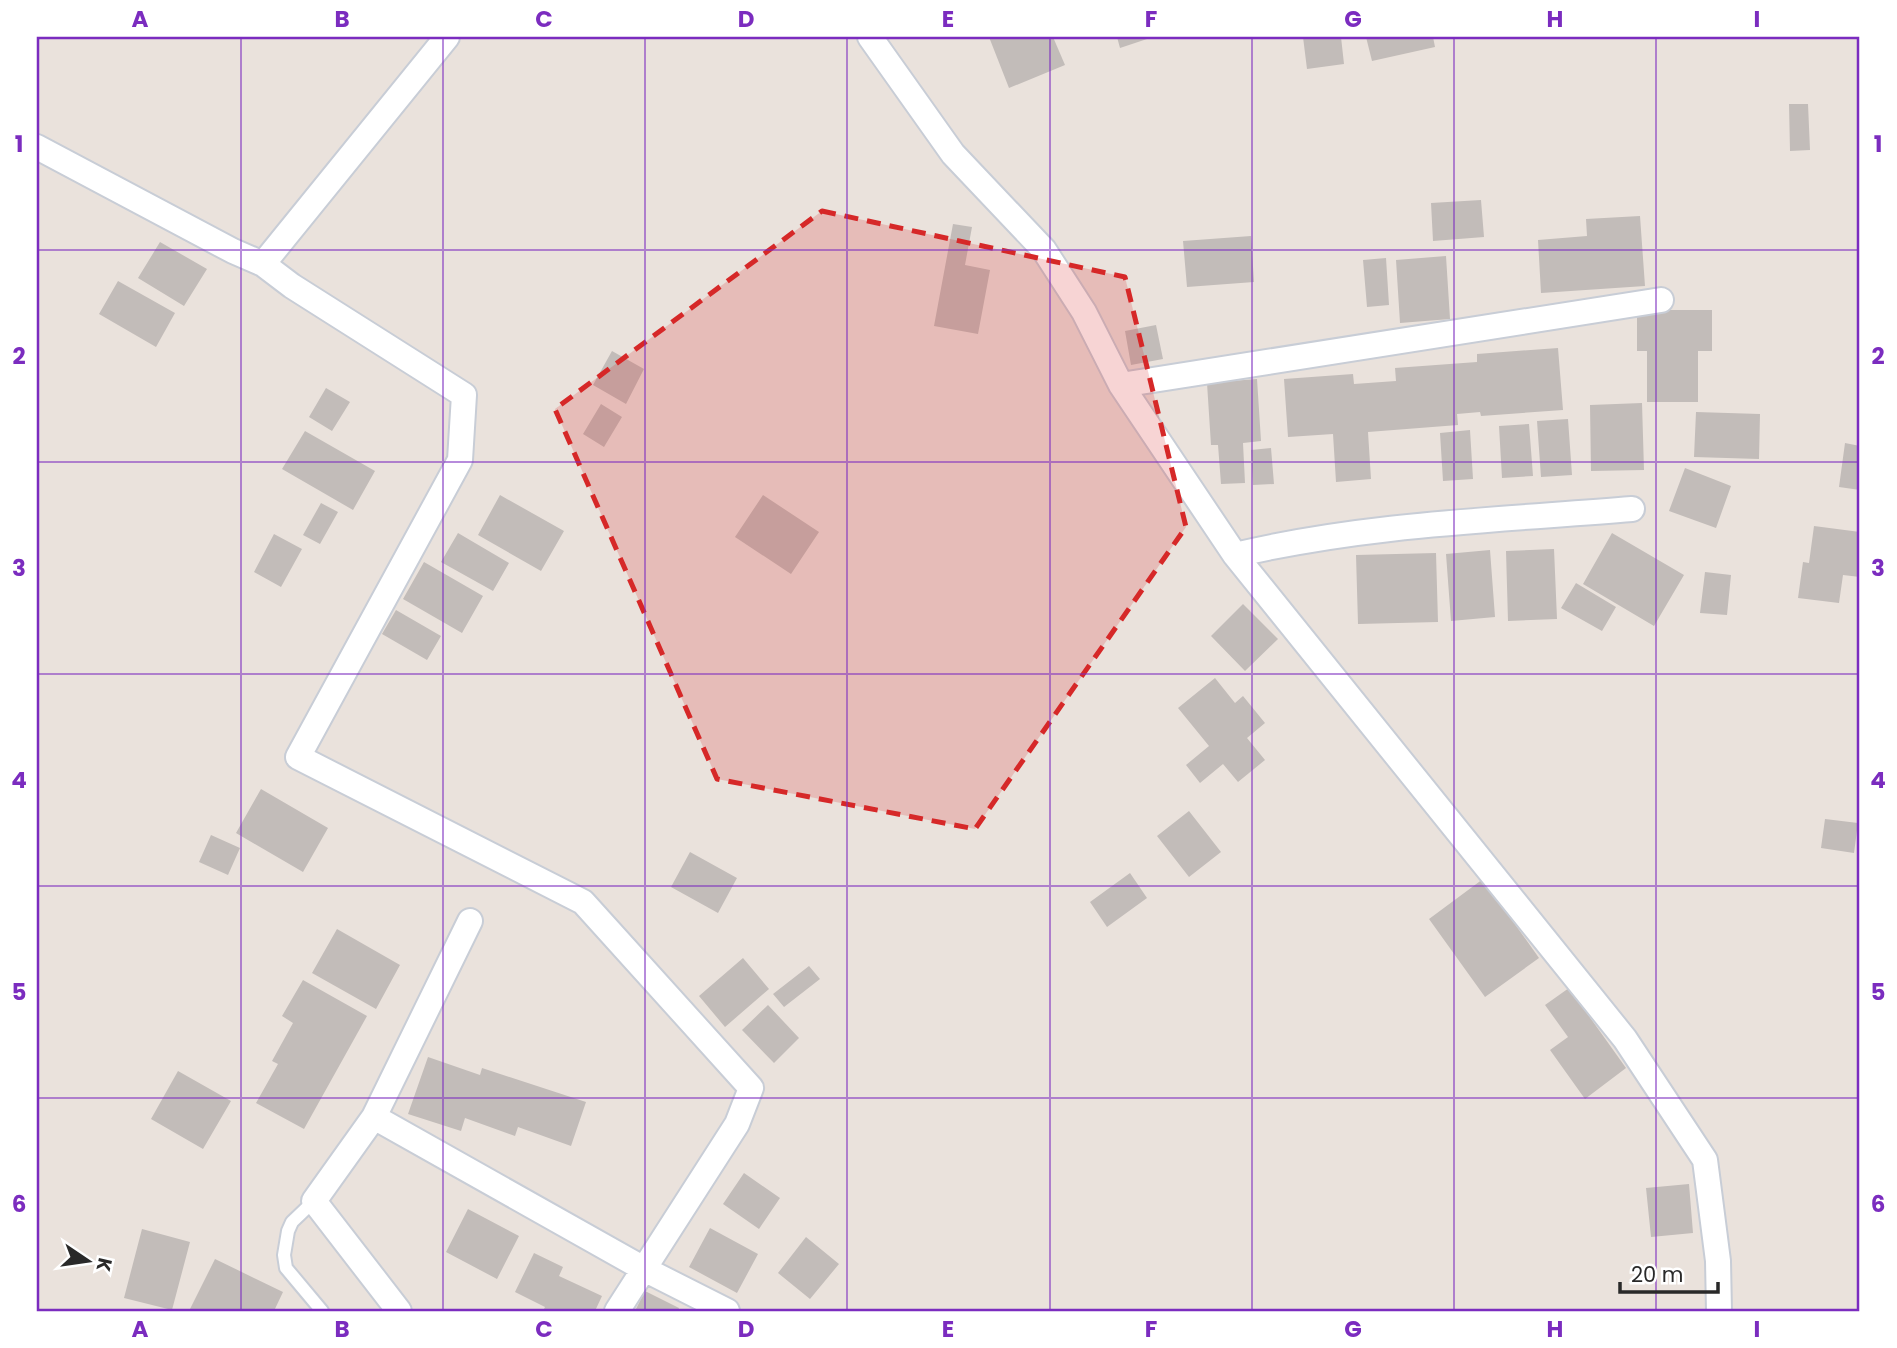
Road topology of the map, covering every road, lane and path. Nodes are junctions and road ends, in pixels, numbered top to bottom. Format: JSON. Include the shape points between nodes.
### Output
{"nodes":[{"id":1,"x":447,"y":37,"type":"edge"},
{"id":2,"x":870,"y":37,"type":"edge"},
{"id":3,"x":37,"y":147,"type":"edge"},
{"id":4,"x":263,"y":264,"type":"junction"},
{"id":5,"x":1661,"y":300,"type":"dead end"},
{"id":6,"x":1121,"y":385,"type":"junction"},
{"id":7,"x":1632,"y":509,"type":"dead end"},
{"id":8,"x":1235,"y":555,"type":"junction"},
{"id":9,"x":470,"y":921,"type":"dead end"},
{"id":10,"x":374,"y":1117,"type":"junction"},
{"id":11,"x":314,"y":1201,"type":"junction"},
{"id":12,"x":644,"y":1269,"type":"junction"},
{"id":13,"x":322,"y":1311,"type":"edge"},
{"id":14,"x":399,"y":1311,"type":"edge"},
{"id":15,"x":617,"y":1311,"type":"edge"},
{"id":16,"x":727,"y":1311,"type":"edge"},
{"id":17,"x":1720,"y":1311,"type":"edge"}],
"edges":[{"from":1,"to":4,"type":"street"},
{"from":2,"to":6,"type":"street","via":[[953,154],[1044,250],[1084,312]]},
{"from":3,"to":4,"type":"street"},
{"from":4,"to":12,"type":"street","via":[[464,395],[460,460],[298,757],[583,902],[751,1088],[737,1124]]},
{"from":5,"to":6,"type":"street"},
{"from":6,"to":8,"type":"street"},
{"from":7,"to":8,"type":"street","via":[[1354,531]]},
{"from":8,"to":17,"type":"street","via":[[1625,1039],[1705,1160]]},
{"from":9,"to":10,"type":"street"},
{"from":10,"to":11,"type":"street"},
{"from":10,"to":12,"type":"street"},
{"from":11,"to":13,"type":"lane","via":[[292,1222],[284,1255],[286,1268]]},
{"from":11,"to":14,"type":"street"},
{"from":12,"to":15,"type":"street"},
{"from":12,"to":16,"type":"street"}]}
